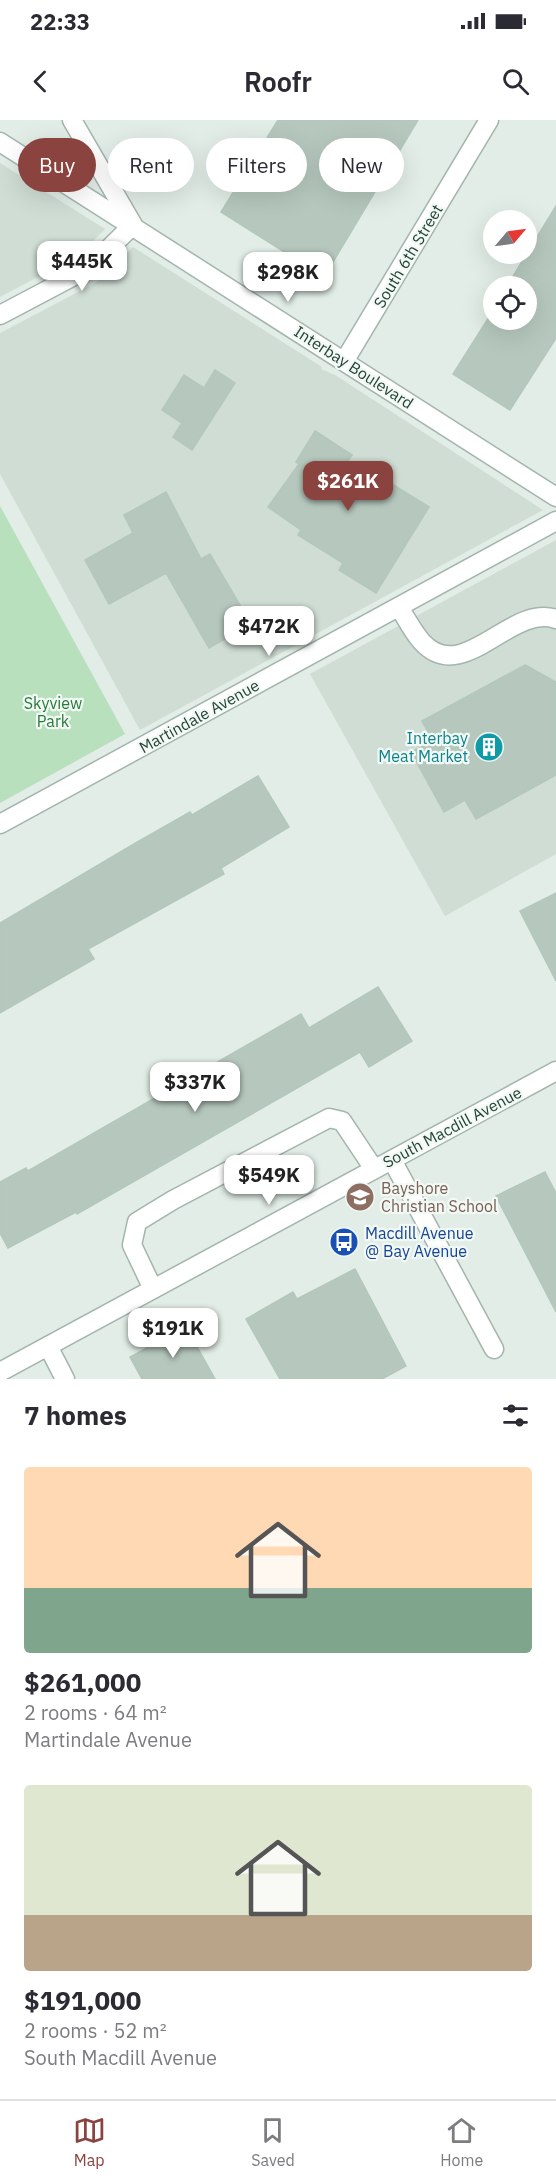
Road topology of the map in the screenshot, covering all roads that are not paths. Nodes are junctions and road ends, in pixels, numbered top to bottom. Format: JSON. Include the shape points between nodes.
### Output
{"nodes":[{"id":1,"x":72,"y":120,"type":"edge"},
{"id":2,"x":489,"y":120,"type":"edge"},
{"id":3,"x":0,"y":142,"type":"edge"},
{"id":4,"x":133,"y":225,"type":"junction"},
{"id":5,"x":0,"y":315,"type":"edge"},
{"id":6,"x":345,"y":360,"type":"junction"},
{"id":7,"x":556,"y":497,"type":"edge"},
{"id":8,"x":556,"y":521,"type":"edge"},
{"id":9,"x":399,"y":607,"type":"junction"},
{"id":10,"x":556,"y":619,"type":"edge"},
{"id":11,"x":0,"y":824,"type":"edge"},
{"id":12,"x":556,"y":1071,"type":"edge"},
{"id":13,"x":393,"y":1160,"type":"junction"},
{"id":14,"x":374,"y":1169,"type":"junction"},
{"id":15,"x":153,"y":1289,"type":"junction"},
{"id":16,"x":48,"y":1346,"type":"junction"},
{"id":17,"x":494,"y":1348,"type":"dead end"},
{"id":18,"x":0,"y":1372,"type":"edge"},
{"id":19,"x":65,"y":1379,"type":"edge"}],
"edges":[{"from":1,"to":4,"type":"street"},
{"from":2,"to":6,"type":"street","name":"South 6th Street"},
{"from":3,"to":4,"type":"street","name":"Interbay Boulevard"},
{"from":4,"to":5,"type":"street","via":[[89,268]]},
{"from":4,"to":6,"type":"street","name":"Interbay Boulevard"},
{"from":6,"to":7,"type":"street","name":"Interbay Boulevard"},
{"from":8,"to":9,"type":"street","name":"Martindale Avenue"},
{"from":9,"to":10,"type":"street","via":[[422,643],[440,655],[462,654],[525,620],[545,615]]},
{"from":9,"to":11,"type":"street","name":"Martindale Avenue"},
{"from":12,"to":13,"type":"street","name":"South Macdill Avenue"},
{"from":13,"to":14,"type":"street","name":"South Macdill Avenue"},
{"from":13,"to":17,"type":"street"},
{"from":14,"to":15,"type":"street","name":"South Macdill Avenue"},
{"from":14,"to":15,"type":"street","via":[[342,1121],[329,1118],[173,1200],[137,1222],[132,1245]]},
{"from":15,"to":16,"type":"street","name":"South Macdill Avenue"},
{"from":16,"to":18,"type":"street","name":"South Macdill Avenue"},
{"from":16,"to":19,"type":"street"}]}
